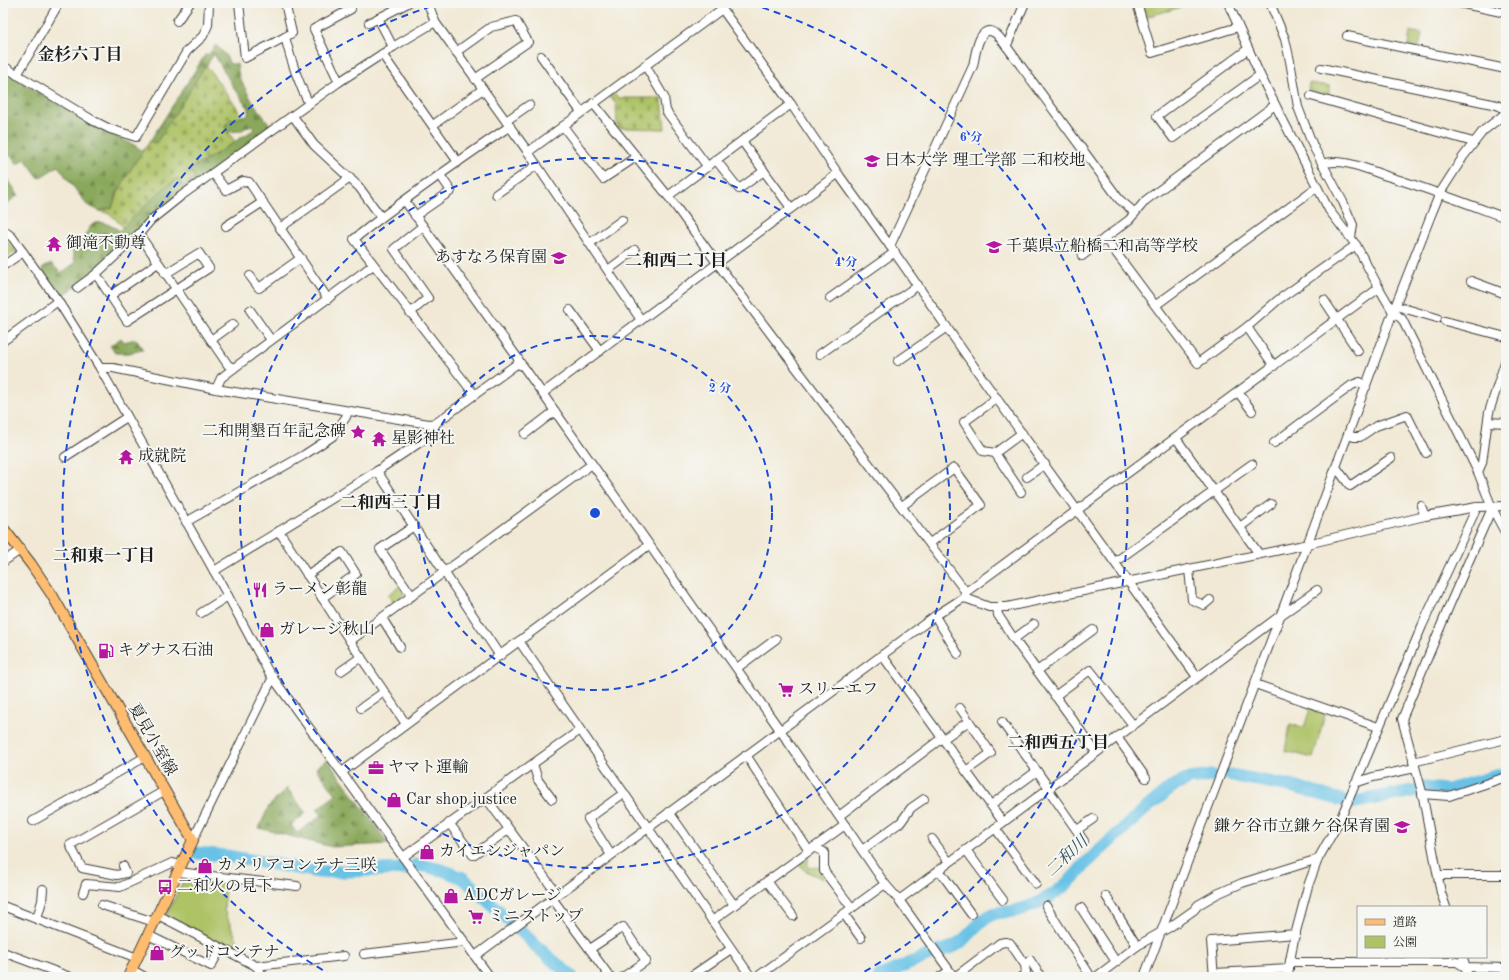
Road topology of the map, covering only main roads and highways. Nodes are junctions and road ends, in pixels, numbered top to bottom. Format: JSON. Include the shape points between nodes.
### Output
{"nodes":[{"id":1,"x":3,"y":528,"type":"edge"},
{"id":2,"x":130,"y":973,"type":"edge"}],
"edges":[{"from":1,"to":2,"type":"main road","name":"夏見小室線","via":[[52,595],[193,840]]}]}
